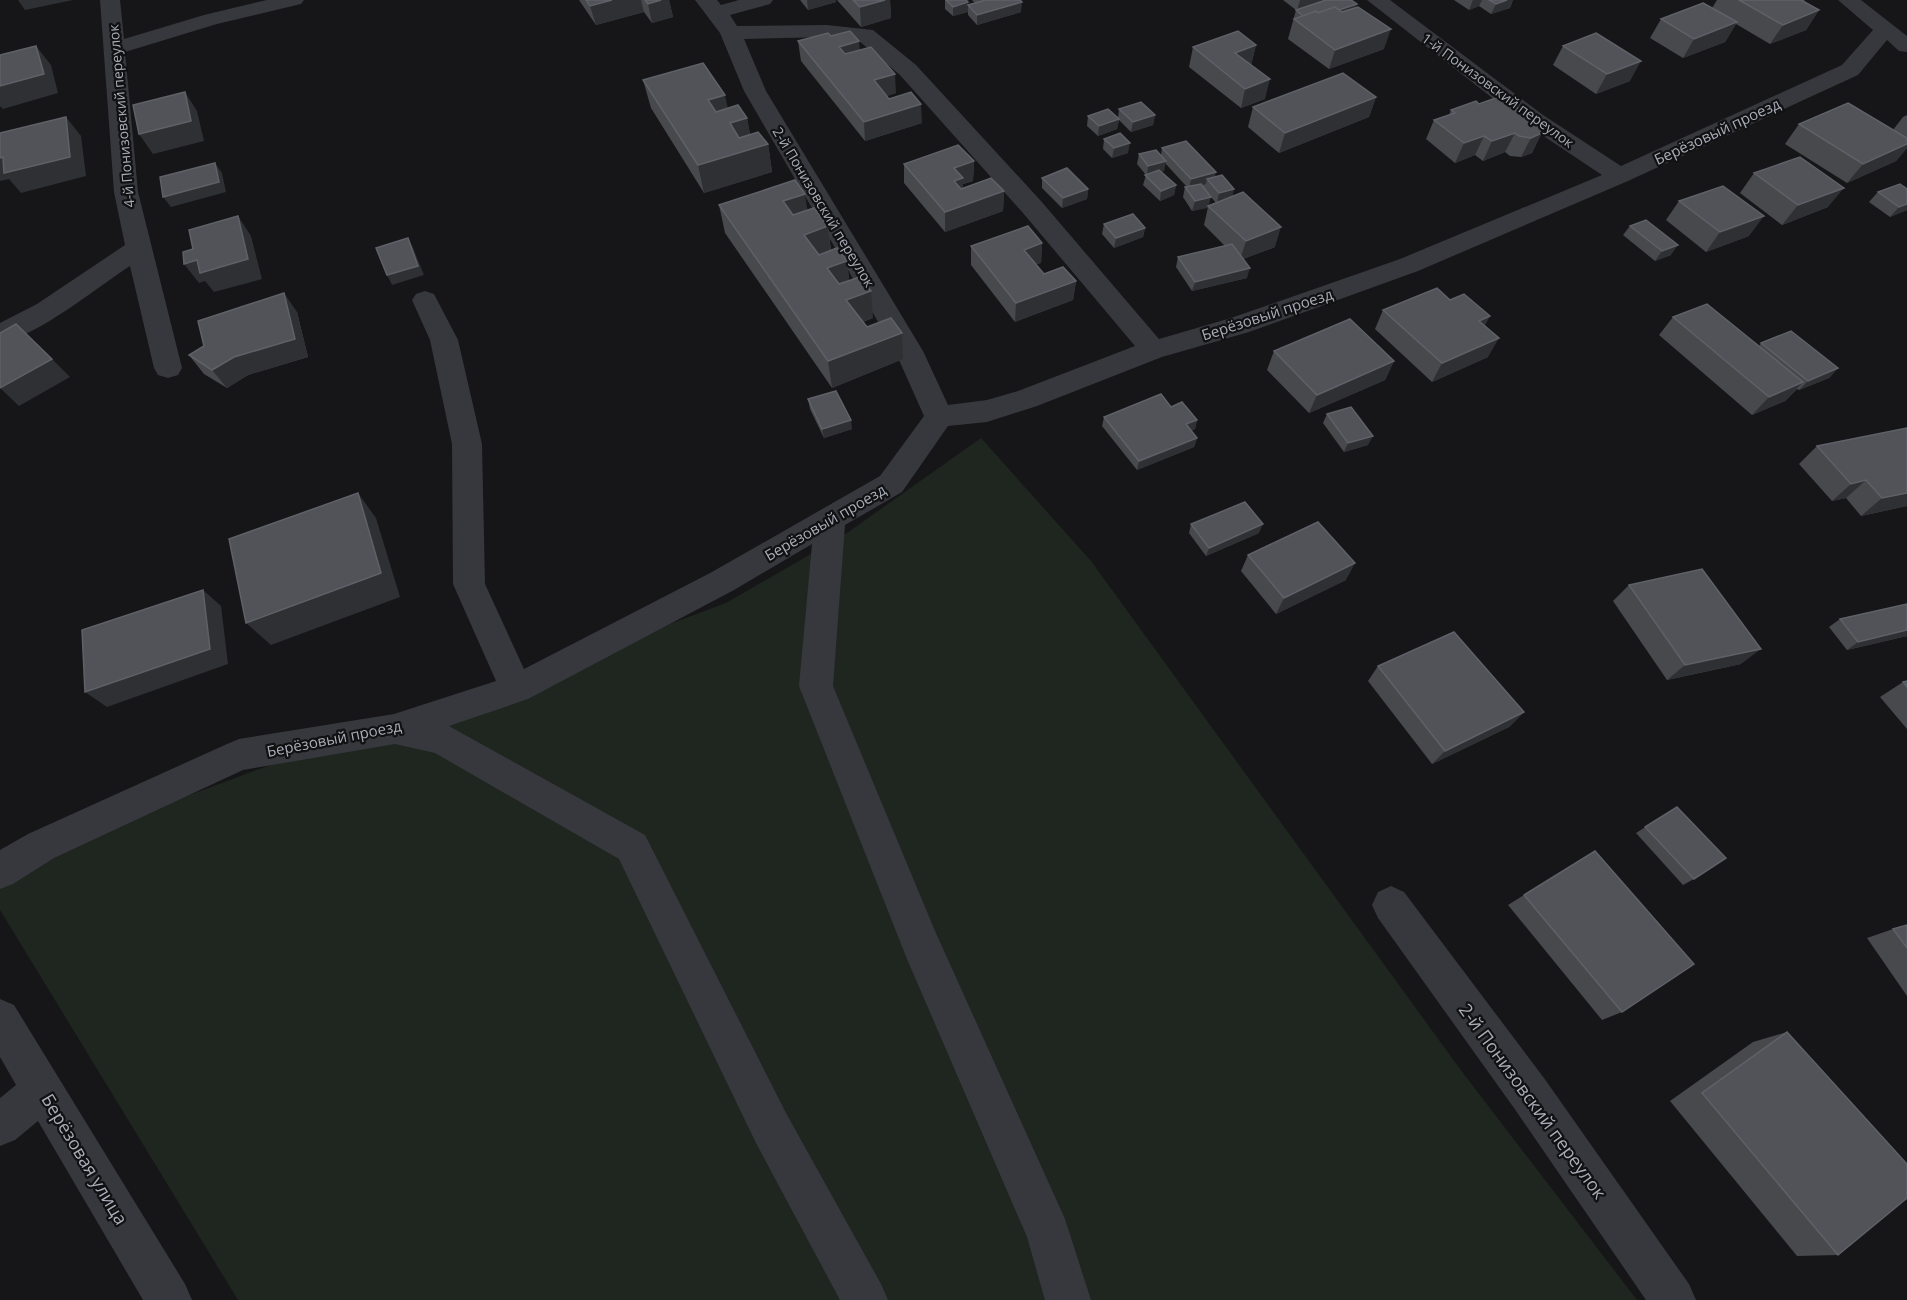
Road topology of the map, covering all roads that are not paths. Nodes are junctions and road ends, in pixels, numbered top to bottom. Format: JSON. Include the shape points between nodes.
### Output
{"nodes":[{"id":1,"x":110,"y":0,"type":"edge"},
{"id":2,"x":294,"y":0,"type":"edge"},
{"id":3,"x":763,"y":0,"type":"edge"},
{"id":4,"x":1377,"y":0,"type":"edge"},
{"id":5,"x":1848,"y":0,"type":"edge"},
{"id":6,"x":711,"y":6,"type":"edge"},
{"id":7,"x":731,"y":33,"type":"junction"},
{"id":8,"x":1896,"y":37,"type":"edge"},
{"id":9,"x":116,"y":48,"type":"junction"},
{"id":10,"x":1620,"y":176,"type":"junction"},
{"id":11,"x":138,"y":248,"type":"junction"},
{"id":12,"x":424,"y":300,"type":"dead end"},
{"id":13,"x":0,"y":335,"type":"edge"},
{"id":14,"x":1153,"y":350,"type":"junction"},
{"id":15,"x":168,"y":368,"type":"dead end"},
{"id":16,"x":939,"y":417,"type":"junction"},
{"id":17,"x":830,"y":519,"type":"junction"},
{"id":18,"x":516,"y":689,"type":"junction"},
{"id":19,"x":394,"y":729,"type":"junction"},
{"id":20,"x":0,"y":871,"type":"edge"},
{"id":21,"x":1391,"y":905,"type":"dead end"},
{"id":22,"x":0,"y":1019,"type":"edge"},
{"id":23,"x":43,"y":1090,"type":"junction"},
{"id":24,"x":0,"y":1125,"type":"edge"},
{"id":25,"x":169,"y":1300,"type":"edge"},
{"id":26,"x":865,"y":1300,"type":"edge"},
{"id":27,"x":1068,"y":1300,"type":"edge"},
{"id":28,"x":1673,"y":1300,"type":"edge"}],
"edges":[{"from":1,"to":9,"type":"street","name":"4-й Понизовский переулок"},
{"from":2,"to":9,"type":"street","via":[[211,19]]},
{"from":3,"to":6,"type":"street"},
{"from":4,"to":10,"type":"street","name":"1-й Понизовский переулок","via":[[1535,120]]},
{"from":5,"to":8,"type":"street"},
{"from":6,"to":7,"type":"street","name":"2-й Понизовский переулок"},
{"from":7,"to":14,"type":"street","via":[[865,34],[908,70],[1032,207]]},
{"from":7,"to":16,"type":"street","name":"2-й Понизовский переулок","via":[[755,91],[909,351]]},
{"from":8,"to":10,"type":"street","name":"Берёзовый проезд","via":[[1850,70]]},
{"from":9,"to":11,"type":"street","name":"4-й Понизовский переулок","via":[[126,192]]},
{"from":10,"to":14,"type":"street","name":"Берёзовый проезд","via":[[1409,265],[1240,325]]},
{"from":11,"to":13,"type":"street","via":[[46,310]]},
{"from":11,"to":15,"type":"street","name":"4-й Понизовский переулок"},
{"from":12,"to":18,"type":"street","via":[[444,340],[467,444],[469,584]]},
{"from":14,"to":16,"type":"street","name":"Берёзовый проезд","via":[[1027,399],[987,411]]},
{"from":16,"to":17,"type":"street","name":"Берёзовый проезд","via":[[891,484]]},
{"from":17,"to":18,"type":"street","name":"Берёзовый проезд","via":[[723,581]]},
{"from":17,"to":27,"type":"street","via":[[816,686],[921,945],[1049,1235]]},
{"from":18,"to":19,"type":"street","name":"Берёзовый проезд"},
{"from":19,"to":20,"type":"street","name":"Берёзовый проезд","via":[[239,755],[40,846]]},
{"from":19,"to":26,"type":"street","via":[[441,739],[632,847],[771,1128]]},
{"from":21,"to":28,"type":"street","name":"2-й Понизовский переулок","via":[[1529,1093]]},
{"from":22,"to":23,"type":"street","name":"Берёзовая улица"},
{"from":23,"to":24,"type":"street"},
{"from":23,"to":25,"type":"street","name":"Берёзовая улица"}]}
